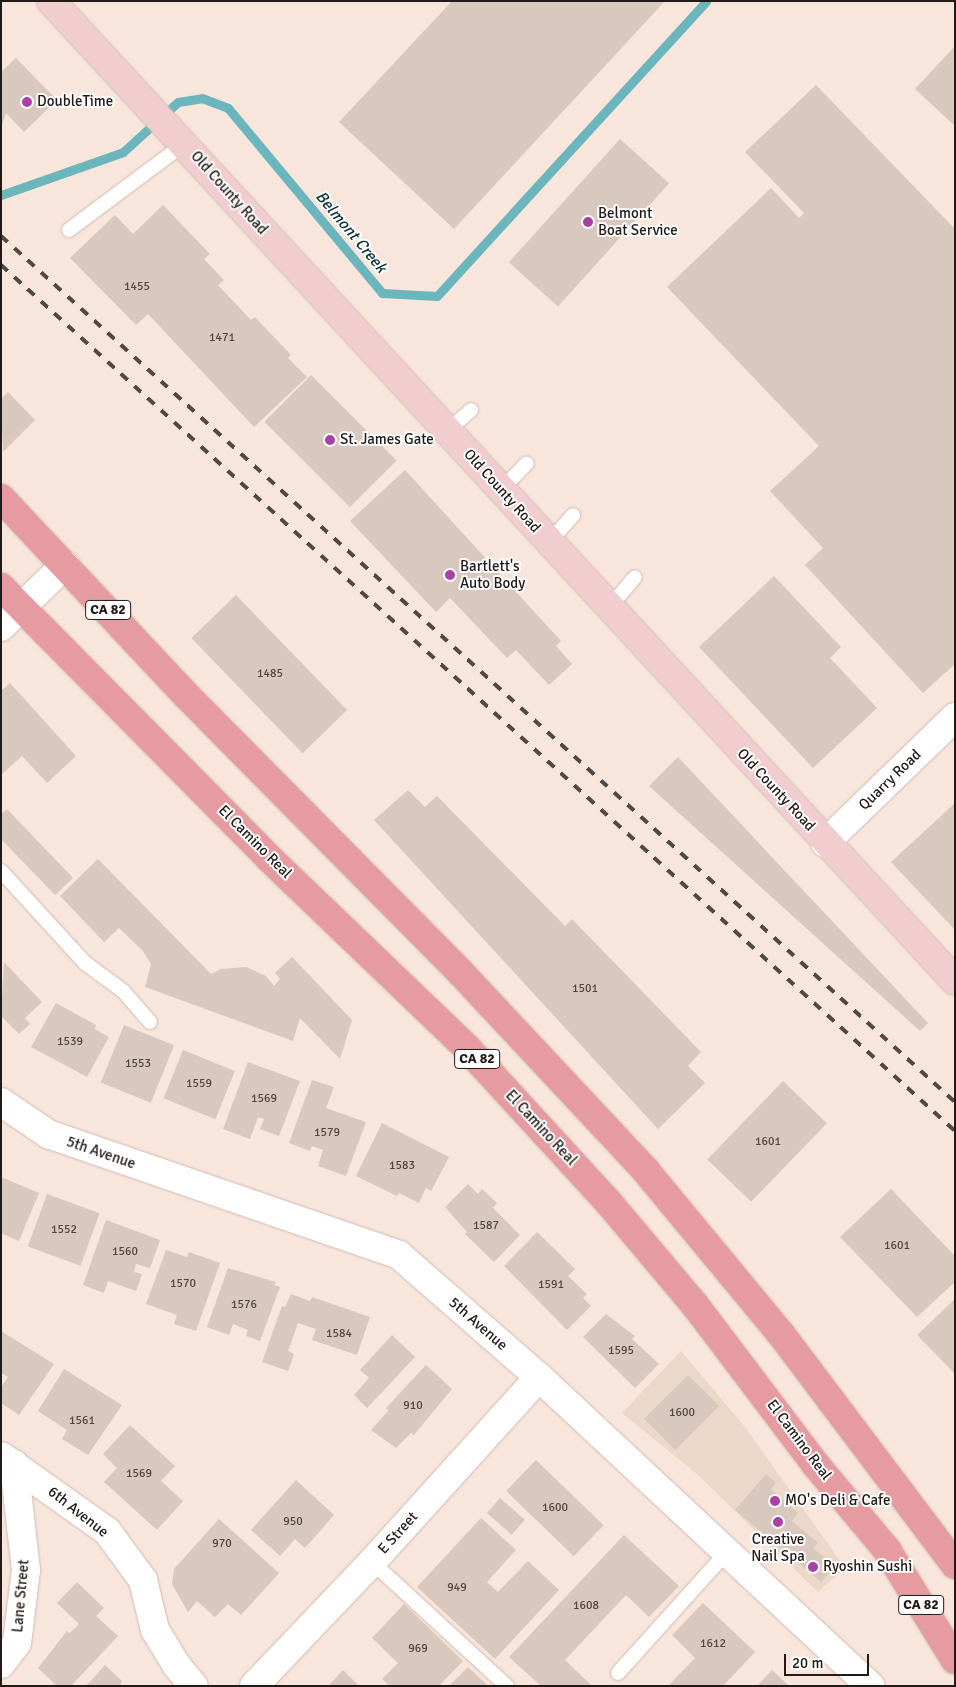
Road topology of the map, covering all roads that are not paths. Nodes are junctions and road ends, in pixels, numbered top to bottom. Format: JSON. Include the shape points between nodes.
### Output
{"nodes":[{"id":1,"x":51,"y":1,"type":"edge"},
{"id":2,"x":167,"y":126,"type":"junction"},
{"id":3,"x":69,"y":230,"type":"dead end"},
{"id":4,"x":471,"y":410,"type":"dead end"},
{"id":5,"x":447,"y":431,"type":"junction"},
{"id":6,"x":527,"y":464,"type":"dead end"},
{"id":7,"x":501,"y":490,"type":"junction"},
{"id":8,"x":1,"y":498,"type":"edge"},
{"id":9,"x":573,"y":515,"type":"dead end"},
{"id":10,"x":549,"y":542,"type":"junction"},
{"id":11,"x":65,"y":565,"type":"junction"},
{"id":12,"x":635,"y":577,"type":"dead end"},
{"id":13,"x":1,"y":587,"type":"edge"},
{"id":14,"x":22,"y":608,"type":"junction"},
{"id":15,"x":609,"y":608,"type":"junction"},
{"id":16,"x":1,"y":627,"type":"edge"},
{"id":17,"x":955,"y":717,"type":"edge"},
{"id":18,"x":825,"y":843,"type":"junction"},
{"id":19,"x":1,"y":871,"type":"edge"},
{"id":20,"x":955,"y":981,"type":"edge"},
{"id":21,"x":150,"y":1022,"type":"dead end"},
{"id":22,"x":1,"y":1102,"type":"edge"},
{"id":23,"x":539,"y":1377,"type":"junction"},
{"id":24,"x":8,"y":1460,"type":"edge"},
{"id":25,"x":727,"y":1552,"type":"junction"},
{"id":26,"x":372,"y":1562,"type":"junction"},
{"id":27,"x":955,"y":1565,"type":"edge"},
{"id":28,"x":955,"y":1660,"type":"edge"},
{"id":29,"x":1,"y":1664,"type":"edge"},
{"id":30,"x":618,"y":1673,"type":"dead end"},
{"id":31,"x":194,"y":1686,"type":"edge"},
{"id":32,"x":254,"y":1686,"type":"edge"},
{"id":33,"x":506,"y":1686,"type":"edge"},
{"id":34,"x":870,"y":1686,"type":"edge"}],
"edges":[{"from":1,"to":2,"type":"main road","name":"Old County Road"},
{"from":2,"to":3,"type":"lane"},
{"from":2,"to":5,"type":"main road","name":"Old County Road"},
{"from":4,"to":5,"type":"lane"},
{"from":5,"to":7,"type":"main road","name":"Old County Road"},
{"from":6,"to":7,"type":"lane"},
{"from":7,"to":10,"type":"main road","name":"Old County Road"},
{"from":8,"to":11,"type":"main road","number":"CA 82"},
{"from":9,"to":10,"type":"lane"},
{"from":10,"to":15,"type":"main road","name":"Old County Road"},
{"from":11,"to":14,"type":"street"},
{"from":11,"to":27,"type":"main road","number":"CA 82","via":[[186,695],[553,1069],[646,1171],[781,1334]]},
{"from":12,"to":15,"type":"lane"},
{"from":13,"to":14,"type":"main road","name":"El Camino Real","number":"CA 82"},
{"from":14,"to":16,"type":"street"},
{"from":14,"to":28,"type":"main road","name":"El Camino Real","number":"CA 82","via":[[270,859],[467,1048],[609,1203],[694,1305],[816,1465],[886,1550]]},
{"from":15,"to":18,"type":"main road","name":"Old County Road"},
{"from":17,"to":18,"type":"street","name":"Quarry Road"},
{"from":18,"to":20,"type":"main road","name":"Old County Road"},
{"from":19,"to":21,"type":"lane","via":[[86,963],[123,991]]},
{"from":22,"to":23,"type":"street","name":"5th Avenue","via":[[48,1134],[399,1255]]},
{"from":23,"to":25,"type":"street","name":"5th Avenue"},
{"from":23,"to":26,"type":"street","name":"E Street"},
{"from":24,"to":29,"type":"street","name":"Lane Street","via":[[26,1570],[17,1643]]},
{"from":24,"to":31,"type":"street","name":"6th Avenue","via":[[107,1532],[143,1580],[155,1630],[177,1666]]},
{"from":25,"to":30,"type":"lane"},
{"from":25,"to":34,"type":"street","name":"5th Avenue"},
{"from":26,"to":32,"type":"street","name":"E Street"},
{"from":26,"to":33,"type":"lane"}]}
